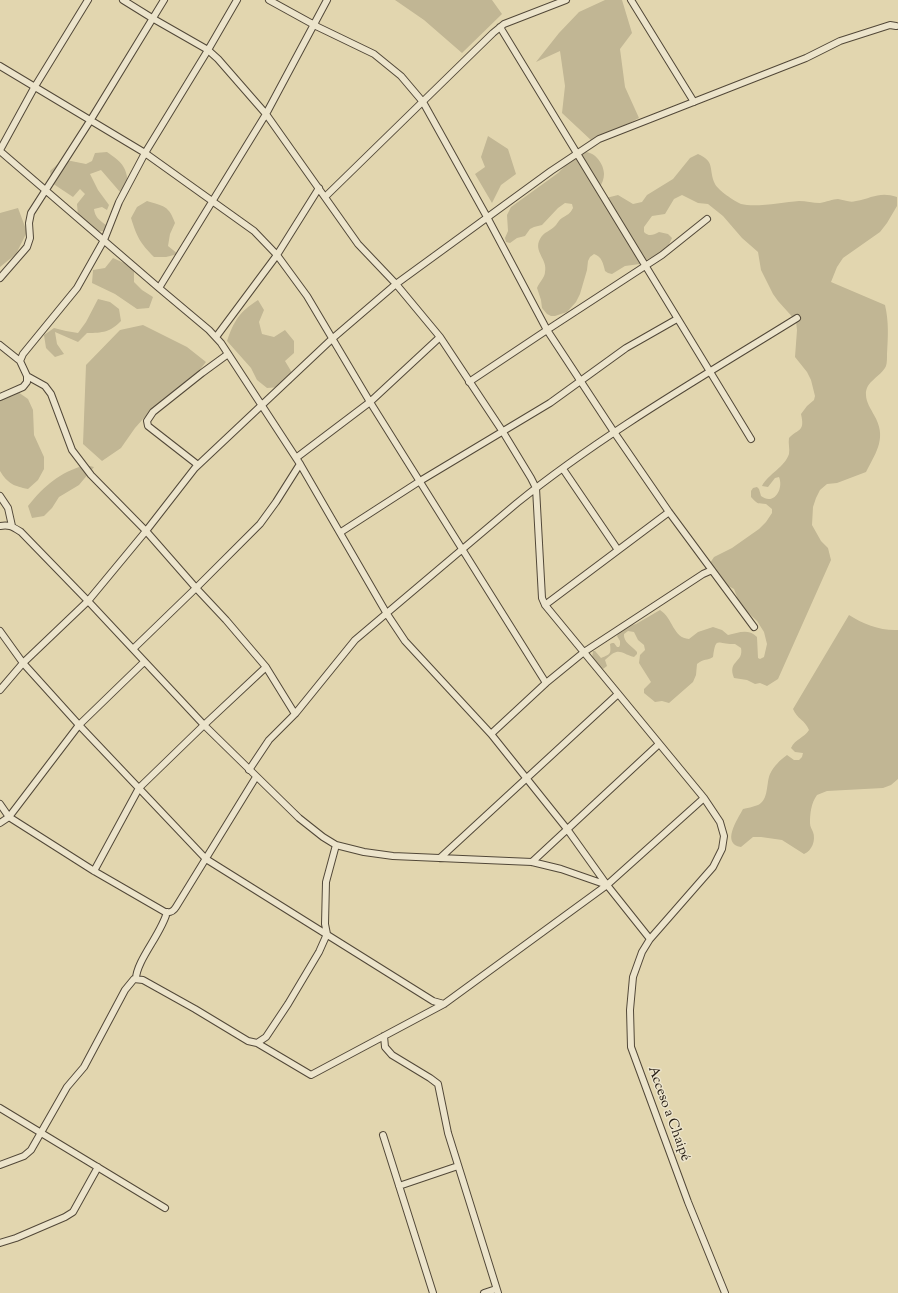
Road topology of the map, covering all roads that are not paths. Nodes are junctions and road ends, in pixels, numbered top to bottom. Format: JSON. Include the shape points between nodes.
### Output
{"nodes":[{"id":1,"x":88,"y":0,"type":"edge"},
{"id":2,"x":123,"y":0,"type":"edge"},
{"id":3,"x":164,"y":0,"type":"edge"},
{"id":4,"x":237,"y":0,"type":"edge"},
{"id":5,"x":269,"y":0,"type":"edge"},
{"id":6,"x":327,"y":0,"type":"edge"},
{"id":7,"x":566,"y":0,"type":"edge"},
{"id":8,"x":631,"y":0,"type":"edge"},
{"id":9,"x":152,"y":18,"type":"junction"},
{"id":10,"x":314,"y":25,"type":"junction"},
{"id":11,"x":896,"y":26,"type":"dead end"},
{"id":12,"x":500,"y":27,"type":"junction"},
{"id":13,"x":208,"y":50,"type":"junction"},
{"id":14,"x":0,"y":66,"type":"edge"},
{"id":15,"x":34,"y":88,"type":"junction"},
{"id":16,"x":423,"y":102,"type":"junction"},
{"id":17,"x":694,"y":102,"type":"junction"},
{"id":18,"x":266,"y":114,"type":"junction"},
{"id":19,"x":90,"y":121,"type":"junction"},
{"id":20,"x":0,"y":150,"type":"edge"},
{"id":21,"x":145,"y":153,"type":"junction"},
{"id":22,"x":577,"y":153,"type":"junction"},
{"id":23,"x":319,"y":188,"type":"junction"},
{"id":24,"x":45,"y":189,"type":"junction"},
{"id":25,"x":325,"y":197,"type":"junction"},
{"id":26,"x":213,"y":202,"type":"junction"},
{"id":27,"x":487,"y":217,"type":"junction"},
{"id":28,"x":707,"y":219,"type":"dead end"},
{"id":29,"x":104,"y":240,"type":"junction"},
{"id":30,"x":277,"y":255,"type":"junction"},
{"id":31,"x":645,"y":266,"type":"junction"},
{"id":32,"x":0,"y":278,"type":"edge"},
{"id":33,"x":396,"y":284,"type":"junction"},
{"id":34,"x":159,"y":288,"type":"junction"},
{"id":35,"x":797,"y":318,"type":"dead end"},
{"id":36,"x":677,"y":319,"type":"junction"},
{"id":37,"x":547,"y":330,"type":"junction"},
{"id":38,"x":216,"y":337,"type":"junction"},
{"id":39,"x":440,"y":337,"type":"junction"},
{"id":40,"x":333,"y":338,"type":"junction"},
{"id":41,"x":0,"y":345,"type":"edge"},
{"id":42,"x":228,"y":354,"type":"junction"},
{"id":43,"x":20,"y":361,"type":"junction"},
{"id":44,"x":710,"y":372,"type":"junction"},
{"id":45,"x":27,"y":376,"type":"junction"},
{"id":46,"x":581,"y":381,"type":"junction"},
{"id":47,"x":469,"y":382,"type":"junction"},
{"id":48,"x":0,"y":397,"type":"edge"},
{"id":49,"x":370,"y":402,"type":"junction"},
{"id":50,"x":262,"y":406,"type":"junction"},
{"id":51,"x":503,"y":432,"type":"junction"},
{"id":52,"x":614,"y":432,"type":"junction"},
{"id":53,"x":751,"y":439,"type":"dead end"},
{"id":54,"x":298,"y":461,"type":"junction"},
{"id":55,"x":198,"y":465,"type":"junction"},
{"id":56,"x":563,"y":469,"type":"junction"},
{"id":57,"x":420,"y":481,"type":"junction"},
{"id":58,"x":536,"y":488,"type":"junction"},
{"id":59,"x":0,"y":496,"type":"edge"},
{"id":60,"x":669,"y":512,"type":"junction"},
{"id":61,"x":0,"y":526,"type":"edge"},
{"id":62,"x":12,"y":526,"type":"junction"},
{"id":63,"x":146,"y":531,"type":"junction"},
{"id":64,"x":341,"y":532,"type":"junction"},
{"id":65,"x":463,"y":549,"type":"junction"},
{"id":66,"x":618,"y":550,"type":"junction"},
{"id":67,"x":712,"y":570,"type":"junction"},
{"id":68,"x":196,"y":588,"type":"junction"},
{"id":69,"x":88,"y":601,"type":"junction"},
{"id":70,"x":545,"y":605,"type":"junction"},
{"id":71,"x":387,"y":614,"type":"junction"},
{"id":72,"x":754,"y":627,"type":"dead end"},
{"id":73,"x":0,"y":631,"type":"edge"},
{"id":74,"x":133,"y":649,"type":"junction"},
{"id":75,"x":584,"y":652,"type":"junction"},
{"id":76,"x":144,"y":662,"type":"junction"},
{"id":77,"x":22,"y":663,"type":"junction"},
{"id":78,"x":266,"y":667,"type":"junction"},
{"id":79,"x":546,"y":683,"type":"junction"},
{"id":80,"x":0,"y":690,"type":"edge"},
{"id":81,"x":618,"y":694,"type":"junction"},
{"id":82,"x":295,"y":714,"type":"junction"},
{"id":83,"x":204,"y":725,"type":"junction"},
{"id":84,"x":79,"y":726,"type":"junction"},
{"id":85,"x":491,"y":734,"type":"junction"},
{"id":86,"x":659,"y":744,"type":"junction"},
{"id":87,"x":249,"y":770,"type":"junction"},
{"id":88,"x":256,"y":777,"type":"junction"},
{"id":89,"x":527,"y":779,"type":"junction"},
{"id":90,"x":139,"y":788,"type":"junction"},
{"id":91,"x":704,"y":798,"type":"junction"},
{"id":92,"x":0,"y":804,"type":"edge"},
{"id":93,"x":9,"y":817,"type":"junction"},
{"id":94,"x":0,"y":823,"type":"edge"},
{"id":95,"x":567,"y":829,"type":"junction"},
{"id":96,"x":336,"y":845,"type":"junction"},
{"id":97,"x":440,"y":858,"type":"junction"},
{"id":98,"x":206,"y":859,"type":"junction"},
{"id":99,"x":532,"y":862,"type":"junction"},
{"id":100,"x":94,"y":870,"type":"junction"},
{"id":101,"x":607,"y":885,"type":"junction"},
{"id":102,"x":167,"y":912,"type":"junction"},
{"id":103,"x":327,"y":934,"type":"junction"},
{"id":104,"x":650,"y":939,"type":"junction"},
{"id":105,"x":136,"y":979,"type":"junction"},
{"id":106,"x":444,"y":1004,"type":"junction"},
{"id":107,"x":384,"y":1036,"type":"junction"},
{"id":108,"x":257,"y":1043,"type":"junction"},
{"id":109,"x":0,"y":1108,"type":"edge"},
{"id":110,"x":40,"y":1132,"type":"junction"},
{"id":111,"x":383,"y":1135,"type":"dead end"},
{"id":112,"x":0,"y":1165,"type":"edge"},
{"id":113,"x":458,"y":1166,"type":"junction"},
{"id":114,"x":98,"y":1167,"type":"junction"},
{"id":115,"x":399,"y":1186,"type":"junction"},
{"id":116,"x":165,"y":1208,"type":"dead end"},
{"id":117,"x":0,"y":1243,"type":"edge"},
{"id":118,"x":497,"y":1291,"type":"edge"},
{"id":119,"x":433,"y":1293,"type":"edge"},
{"id":120,"x":484,"y":1293,"type":"edge"},
{"id":121,"x":725,"y":1293,"type":"edge"}],
"edges":[{"from":1,"to":15,"type":"street"},
{"from":2,"to":9,"type":"street"},
{"from":3,"to":9,"type":"street"},
{"from":4,"to":13,"type":"street"},
{"from":5,"to":10,"type":"street"},
{"from":6,"to":10,"type":"street"},
{"from":7,"to":12,"type":"street"},
{"from":8,"to":17,"type":"street"},
{"from":9,"to":13,"type":"street"},
{"from":9,"to":19,"type":"street"},
{"from":10,"to":16,"type":"street","via":[[374,54],[401,76]]},
{"from":10,"to":18,"type":"street"},
{"from":11,"to":17,"type":"street","via":[[890,25],[840,41],[806,58]]},
{"from":12,"to":16,"type":"street"},
{"from":12,"to":22,"type":"street"},
{"from":13,"to":18,"type":"street"},
{"from":13,"to":21,"type":"street"},
{"from":14,"to":15,"type":"street"},
{"from":15,"to":19,"type":"street"},
{"from":15,"to":20,"type":"street"},
{"from":16,"to":25,"type":"street"},
{"from":16,"to":27,"type":"street"},
{"from":17,"to":22,"type":"street","via":[[599,139]]},
{"from":18,"to":23,"type":"street"},
{"from":18,"to":26,"type":"street"},
{"from":19,"to":21,"type":"street"},
{"from":19,"to":24,"type":"street"},
{"from":20,"to":24,"type":"street"},
{"from":21,"to":26,"type":"street"},
{"from":21,"to":29,"type":"street","via":[[119,202]]},
{"from":22,"to":27,"type":"street"},
{"from":22,"to":31,"type":"street"},
{"from":23,"to":25,"type":"street"},
{"from":23,"to":30,"type":"street"},
{"from":24,"to":29,"type":"street"},
{"from":24,"to":32,"type":"street","via":[[31,213],[27,247]]},
{"from":25,"to":33,"type":"street","via":[[358,244]]},
{"from":26,"to":30,"type":"street","via":[[254,231]]},
{"from":26,"to":34,"type":"street"},
{"from":27,"to":33,"type":"street"},
{"from":27,"to":37,"type":"street"},
{"from":28,"to":31,"type":"street"},
{"from":29,"to":34,"type":"street"},
{"from":29,"to":43,"type":"street","via":[[77,288]]},
{"from":30,"to":38,"type":"street"},
{"from":30,"to":40,"type":"street"},
{"from":31,"to":36,"type":"street"},
{"from":31,"to":37,"type":"street"},
{"from":33,"to":39,"type":"street"},
{"from":33,"to":40,"type":"street"},
{"from":34,"to":38,"type":"street"},
{"from":35,"to":44,"type":"street"},
{"from":36,"to":44,"type":"street"},
{"from":36,"to":46,"type":"street","via":[[626,348]]},
{"from":37,"to":46,"type":"street"},
{"from":37,"to":47,"type":"street"},
{"from":38,"to":42,"type":"street"},
{"from":39,"to":47,"type":"street"},
{"from":39,"to":49,"type":"street"},
{"from":40,"to":49,"type":"street"},
{"from":40,"to":50,"type":"street"},
{"from":41,"to":43,"type":"street"},
{"from":42,"to":50,"type":"street"},
{"from":42,"to":55,"type":"street","via":[[153,412],[147,421],[148,426]]},
{"from":43,"to":45,"type":"street"},
{"from":44,"to":52,"type":"street"},
{"from":44,"to":53,"type":"street"},
{"from":45,"to":48,"type":"street","via":[[27,382],[23,387]]},
{"from":45,"to":63,"type":"street","via":[[45,386],[51,394],[72,450],[91,475]]},
{"from":46,"to":51,"type":"street"},
{"from":46,"to":52,"type":"street"},
{"from":47,"to":51,"type":"street"},
{"from":49,"to":54,"type":"street"},
{"from":49,"to":57,"type":"street"},
{"from":50,"to":54,"type":"street"},
{"from":50,"to":55,"type":"street"},
{"from":51,"to":57,"type":"street"},
{"from":51,"to":58,"type":"street"},
{"from":52,"to":56,"type":"street"},
{"from":52,"to":60,"type":"street"},
{"from":54,"to":64,"type":"street"},
{"from":54,"to":68,"type":"street","via":[[276,502],[260,524]]},
{"from":55,"to":63,"type":"street"},
{"from":56,"to":58,"type":"street"},
{"from":56,"to":66,"type":"street"},
{"from":57,"to":64,"type":"street"},
{"from":57,"to":65,"type":"street"},
{"from":58,"to":65,"type":"street"},
{"from":58,"to":70,"type":"street","via":[[542,598]]},
{"from":59,"to":62,"type":"street","via":[[8,508]]},
{"from":60,"to":66,"type":"street"},
{"from":60,"to":67,"type":"street"},
{"from":61,"to":62,"type":"street"},
{"from":62,"to":69,"type":"street","via":[[21,532]]},
{"from":63,"to":68,"type":"street"},
{"from":63,"to":69,"type":"street"},
{"from":64,"to":71,"type":"street"},
{"from":65,"to":71,"type":"street"},
{"from":65,"to":79,"type":"street"},
{"from":66,"to":70,"type":"street"},
{"from":67,"to":72,"type":"street"},
{"from":67,"to":75,"type":"street"},
{"from":68,"to":74,"type":"street"},
{"from":68,"to":78,"type":"street"},
{"from":69,"to":74,"type":"street"},
{"from":69,"to":77,"type":"street"},
{"from":70,"to":75,"type":"street","name":"Acceso a Chaipé"},
{"from":71,"to":82,"type":"street","via":[[356,640]]},
{"from":71,"to":85,"type":"street","via":[[405,641]]},
{"from":73,"to":77,"type":"street"},
{"from":74,"to":76,"type":"street"},
{"from":75,"to":79,"type":"street"},
{"from":75,"to":81,"type":"street","name":"Acceso a Chaipé"},
{"from":76,"to":83,"type":"street"},
{"from":76,"to":84,"type":"street"},
{"from":77,"to":80,"type":"street"},
{"from":77,"to":84,"type":"street"},
{"from":78,"to":82,"type":"street"},
{"from":78,"to":83,"type":"street"},
{"from":79,"to":85,"type":"street"},
{"from":81,"to":86,"type":"street","name":"Acceso a Chaipé"},
{"from":81,"to":89,"type":"street"},
{"from":82,"to":87,"type":"street","via":[[268,740]]},
{"from":83,"to":87,"type":"street"},
{"from":83,"to":90,"type":"street"},
{"from":84,"to":90,"type":"street"},
{"from":84,"to":93,"type":"street"},
{"from":85,"to":89,"type":"street"},
{"from":86,"to":91,"type":"street","name":"Acceso a Chaipé"},
{"from":86,"to":95,"type":"street"},
{"from":87,"to":88,"type":"street"},
{"from":88,"to":96,"type":"street","via":[[298,818]]},
{"from":88,"to":98,"type":"street"},
{"from":89,"to":95,"type":"street"},
{"from":89,"to":97,"type":"street"},
{"from":90,"to":98,"type":"street"},
{"from":90,"to":100,"type":"street"},
{"from":91,"to":101,"type":"street"},
{"from":91,"to":104,"type":"street","name":"Acceso a Chaipé","via":[[720,822],[724,836],[722,849],[713,868]]},
{"from":92,"to":93,"type":"street"},
{"from":93,"to":94,"type":"street"},
{"from":93,"to":100,"type":"street"},
{"from":95,"to":99,"type":"street"},
{"from":95,"to":101,"type":"street"},
{"from":96,"to":97,"type":"street","via":[[393,856]]},
{"from":96,"to":103,"type":"street","via":[[326,882]]},
{"from":97,"to":99,"type":"street"},
{"from":98,"to":102,"type":"street","via":[[176,907],[173,911]]},
{"from":98,"to":103,"type":"street"},
{"from":99,"to":101,"type":"street"},
{"from":100,"to":102,"type":"street"},
{"from":101,"to":104,"type":"street"},
{"from":101,"to":106,"type":"street"},
{"from":102,"to":105,"type":"street","via":[[137,971]]},
{"from":103,"to":106,"type":"street","via":[[433,1001]]},
{"from":103,"to":108,"type":"street","via":[[288,1004],[266,1037]]},
{"from":104,"to":121,"type":"street","name":"Acceso a Chaipé","via":[[633,977],[630,1010],[631,1047],[688,1202]]},
{"from":105,"to":108,"type":"street","via":[[143,980],[248,1041]]},
{"from":105,"to":110,"type":"street","via":[[125,990],[84,1067],[67,1087]]},
{"from":106,"to":107,"type":"street"},
{"from":107,"to":108,"type":"street","via":[[311,1075]]},
{"from":107,"to":113,"type":"street","via":[[385,1047],[392,1055],[438,1084]]},
{"from":109,"to":110,"type":"street"},
{"from":110,"to":112,"type":"street","via":[[31,1150],[24,1156]]},
{"from":110,"to":114,"type":"street"},
{"from":111,"to":115,"type":"street"},
{"from":113,"to":115,"type":"street"},
{"from":113,"to":118,"type":"street"},
{"from":114,"to":116,"type":"street"},
{"from":114,"to":117,"type":"street","via":[[72,1212]]},
{"from":115,"to":119,"type":"street"},
{"from":118,"to":120,"type":"street"}]}
